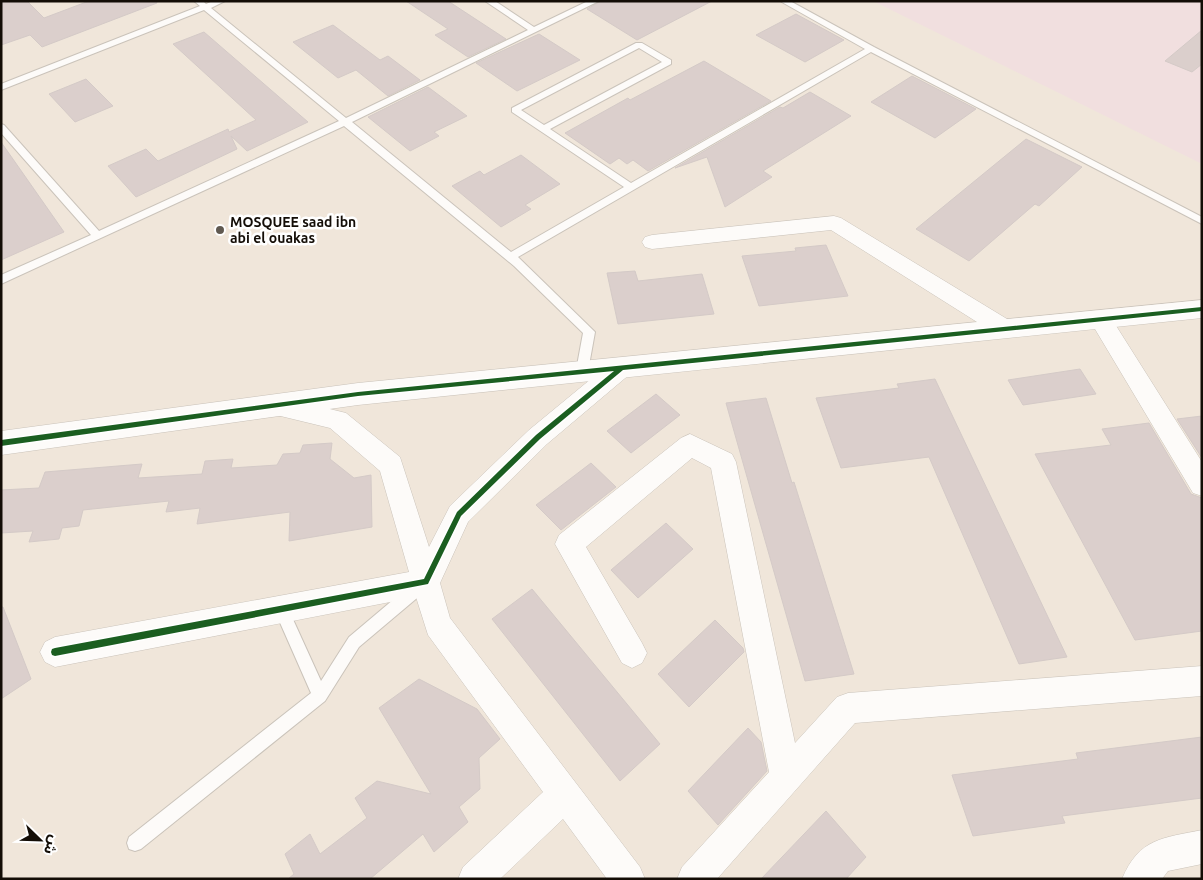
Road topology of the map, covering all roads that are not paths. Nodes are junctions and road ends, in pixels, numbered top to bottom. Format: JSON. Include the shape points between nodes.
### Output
{"nodes":[{"id":1,"x":221,"y":1,"type":"edge"},
{"id":2,"x":490,"y":1,"type":"edge"},
{"id":3,"x":595,"y":1,"type":"edge"},
{"id":4,"x":784,"y":1,"type":"edge"},
{"id":5,"x":202,"y":4,"type":"edge"},
{"id":6,"x":534,"y":31,"type":"junction"},
{"id":7,"x":870,"y":49,"type":"junction"},
{"id":8,"x":1,"y":87,"type":"edge"},
{"id":9,"x":345,"y":122,"type":"junction"},
{"id":10,"x":1,"y":127,"type":"edge"},
{"id":11,"x":544,"y":129,"type":"junction"},
{"id":12,"x":630,"y":187,"type":"junction"},
{"id":13,"x":1202,"y":221,"type":"edge"},
{"id":14,"x":98,"y":236,"type":"junction"},
{"id":15,"x":652,"y":242,"type":"dead end"},
{"id":16,"x":510,"y":256,"type":"junction"},
{"id":17,"x":1,"y":280,"type":"edge"},
{"id":18,"x":1202,"y":309,"type":"edge"},
{"id":19,"x":1100,"y":319,"type":"junction"},
{"id":20,"x":1004,"y":328,"type":"junction"},
{"id":21,"x":622,"y":367,"type":"junction"},
{"id":22,"x":582,"y":371,"type":"junction"},
{"id":23,"x":272,"y":405,"type":"junction"},
{"id":24,"x":1,"y":444,"type":"edge"},
{"id":25,"x":1202,"y":485,"type":"edge"},
{"id":26,"x":426,"y":582,"type":"junction"},
{"id":27,"x":281,"y":609,"type":"junction"},
{"id":28,"x":55,"y":652,"type":"dead end"},
{"id":29,"x":632,"y":654,"type":"dead end"},
{"id":30,"x":1202,"y":680,"type":"edge"},
{"id":31,"x":320,"y":696,"type":"junction"},
{"id":32,"x":786,"y":777,"type":"junction"},
{"id":33,"x":564,"y":794,"type":"junction"},
{"id":34,"x":135,"y":843,"type":"dead end"},
{"id":35,"x":1202,"y":846,"type":"edge"},
{"id":36,"x":475,"y":879,"type":"edge"},
{"id":37,"x":628,"y":879,"type":"edge"},
{"id":38,"x":694,"y":879,"type":"edge"},
{"id":39,"x":1139,"y":879,"type":"edge"}],
"edges":[{"from":1,"to":5,"type":"lane"},
{"from":2,"to":6,"type":"lane"},
{"from":3,"to":6,"type":"lane"},
{"from":4,"to":7,"type":"lane"},
{"from":5,"to":8,"type":"lane"},
{"from":5,"to":9,"type":"lane"},
{"from":6,"to":9,"type":"lane"},
{"from":7,"to":12,"type":"lane"},
{"from":7,"to":13,"type":"lane"},
{"from":9,"to":14,"type":"lane"},
{"from":9,"to":16,"type":"lane"},
{"from":10,"to":14,"type":"lane"},
{"from":11,"to":11,"type":"lane","via":[[516,110],[638,45],[668,62]]},
{"from":11,"to":12,"type":"lane"},
{"from":12,"to":16,"type":"lane"},
{"from":14,"to":17,"type":"lane"},
{"from":15,"to":20,"type":"street","via":[[834,223]]},
{"from":16,"to":22,"type":"lane","via":[[588,332]]},
{"from":18,"to":19,"type":"street"},
{"from":19,"to":20,"type":"street"},
{"from":19,"to":25,"type":"street"},
{"from":20,"to":21,"type":"street"},
{"from":21,"to":22,"type":"street"},
{"from":21,"to":26,"type":"street","via":[[538,437],[459,514]]},
{"from":22,"to":23,"type":"street"},
{"from":23,"to":24,"type":"street"},
{"from":23,"to":26,"type":"street","via":[[337,420],[391,465]]},
{"from":26,"to":27,"type":"street"},
{"from":26,"to":31,"type":"lane","via":[[354,642]]},
{"from":26,"to":33,"type":"street","via":[[438,625]]},
{"from":27,"to":28,"type":"street"},
{"from":27,"to":31,"type":"lane"},
{"from":29,"to":32,"type":"street","via":[[569,544],[690,445],[723,462]]},
{"from":30,"to":32,"type":"street","via":[[848,708]]},
{"from":31,"to":34,"type":"lane"},
{"from":32,"to":38,"type":"street"},
{"from":33,"to":36,"type":"street"},
{"from":33,"to":37,"type":"street"},
{"from":35,"to":39,"type":"street","via":[[1159,856]]}]}
